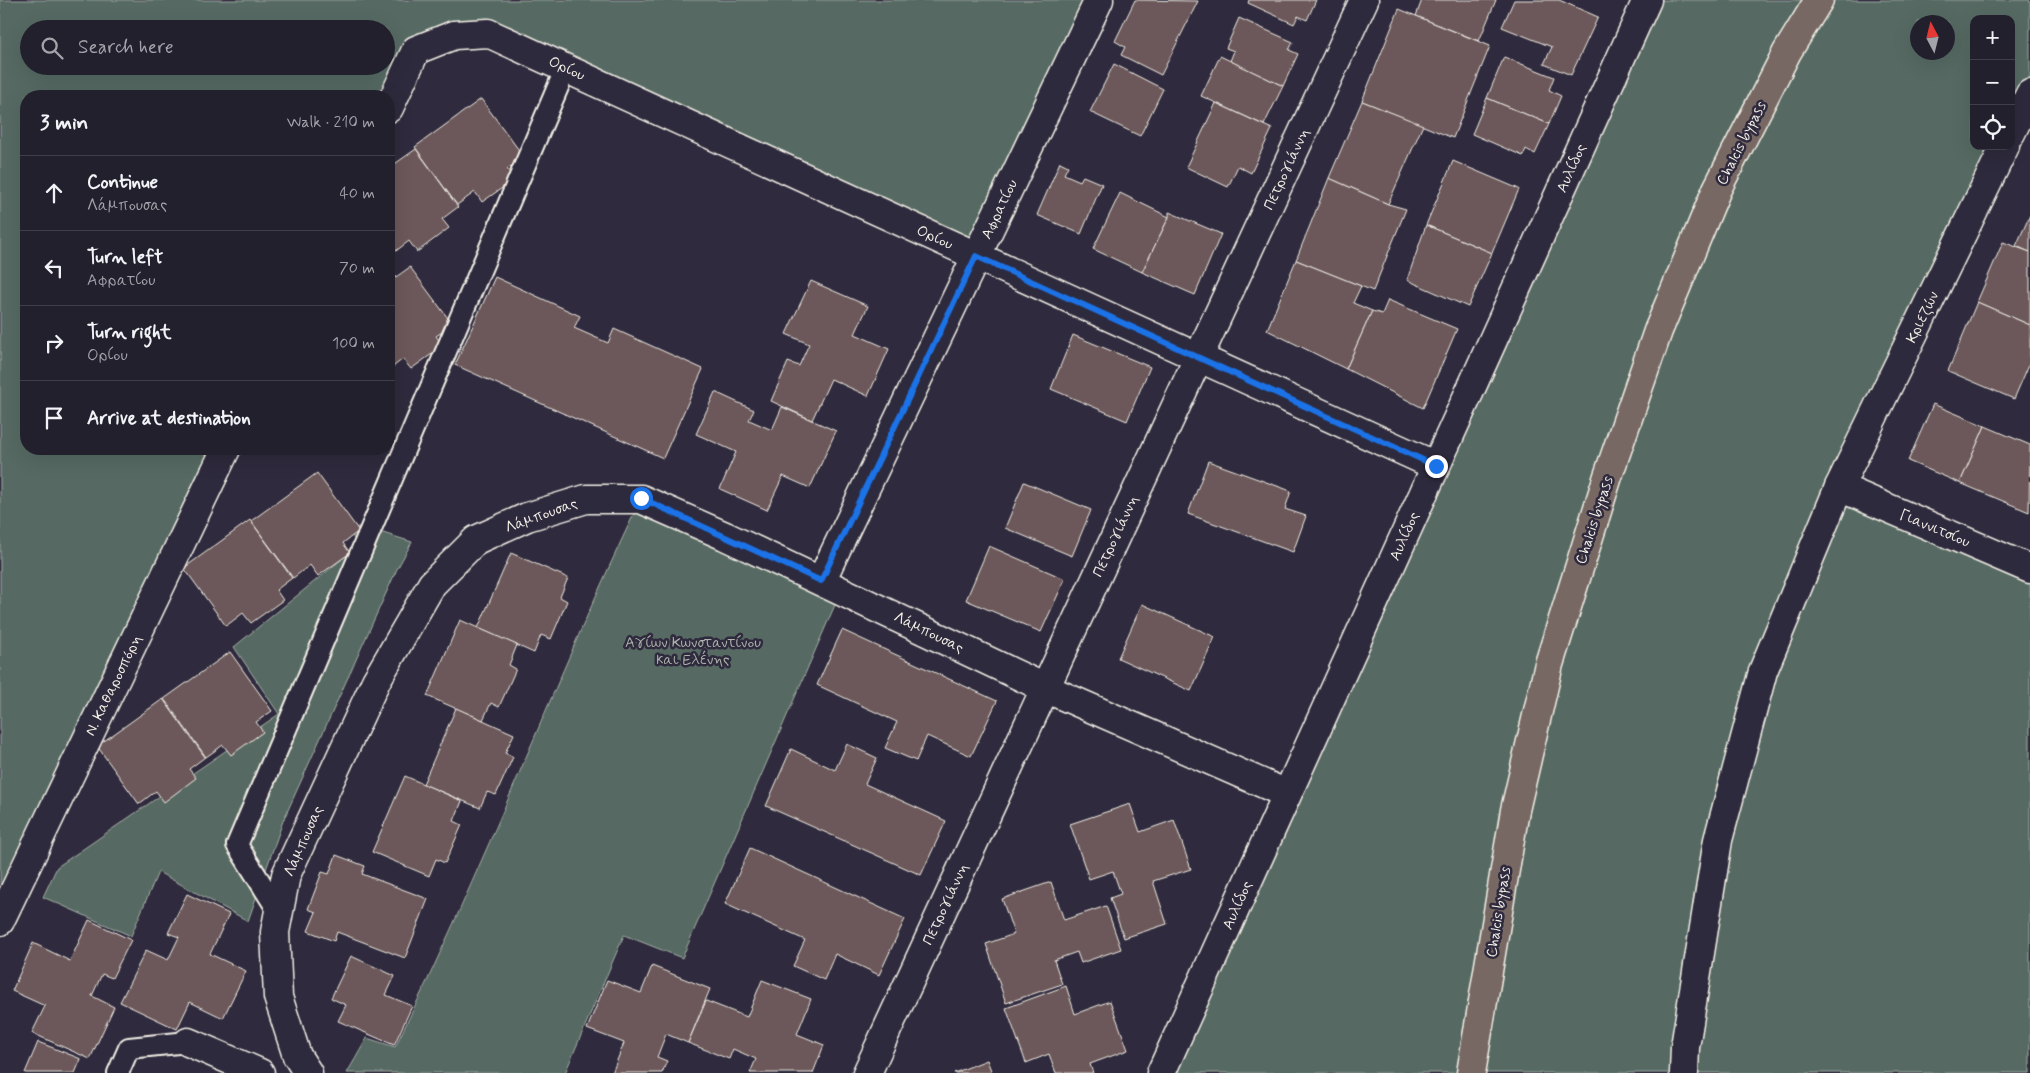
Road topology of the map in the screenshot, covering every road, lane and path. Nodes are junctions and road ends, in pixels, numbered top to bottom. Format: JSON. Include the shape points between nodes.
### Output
{"nodes":[{"id":1,"x":1100,"y":0,"type":"edge"},
{"id":2,"x":1364,"y":0,"type":"edge"},
{"id":3,"x":1819,"y":0,"type":"edge"},
{"id":4,"x":1639,"y":3,"type":"edge"},
{"id":5,"x":566,"y":68,"type":"junction"},
{"id":6,"x":2030,"y":94,"type":"edge"},
{"id":7,"x":395,"y":95,"type":"edge"},
{"id":8,"x":2015,"y":125,"type":"edge"},
{"id":9,"x":2003,"y":150,"type":"edge"},
{"id":10,"x":976,"y":256,"type":"junction"},
{"id":11,"x":1198,"y":357,"type":"junction"},
{"id":12,"x":223,"y":455,"type":"edge"},
{"id":13,"x":1436,"y":466,"type":"junction"},
{"id":14,"x":1839,"y":487,"type":"junction"},
{"id":15,"x":2030,"y":569,"type":"edge"},
{"id":16,"x":821,"y":581,"type":"junction"},
{"id":17,"x":1045,"y":688,"type":"junction"},
{"id":18,"x":1287,"y":794,"type":"junction"},
{"id":19,"x":279,"y":912,"type":"junction"},
{"id":20,"x":0,"y":921,"type":"edge"},
{"id":21,"x":188,"y":1042,"type":"joint"},
{"id":22,"x":118,"y":1073,"type":"edge"},
{"id":23,"x":260,"y":1073,"type":"edge"},
{"id":24,"x":308,"y":1073,"type":"edge"},
{"id":25,"x":867,"y":1073,"type":"edge"},
{"id":26,"x":1161,"y":1073,"type":"edge"},
{"id":27,"x":1471,"y":1073,"type":"edge"},
{"id":28,"x":1684,"y":1073,"type":"edge"}],
"edges":[{"from":1,"to":10,"type":"street","name":"Αφρατίου"},
{"from":2,"to":11,"type":"street","name":"Πετρογιάννη"},
{"from":3,"to":27,"type":"main road","name":"Chalcis bypass","via":[[1787,52],[1717,189],[1658,332],[1608,476],[1549,664],[1514,810]]},
{"from":4,"to":13,"type":"street","name":"Αυλίδος"},
{"from":5,"to":7,"type":"street","name":"Ορίου","via":[[488,33],[454,35],[416,50]]},
{"from":5,"to":10,"type":"street","name":"Ορίου"},
{"from":5,"to":19,"type":"street","via":[[237,845]]},
{"from":6,"to":8,"type":"street"},
{"from":9,"to":14,"type":"street","name":"Κριεζών"},
{"from":10,"to":11,"type":"street","name":"Ορίου"},
{"from":10,"to":16,"type":"street","name":"Αφρατίου"},
{"from":11,"to":13,"type":"street","name":"Ορίου"},
{"from":11,"to":17,"type":"street","name":"Πετρογιάννη"},
{"from":12,"to":20,"type":"street","name":"Ν. Καθαροσπόρη"},
{"from":13,"to":18,"type":"street","name":"Αυλίδος"},
{"from":14,"to":15,"type":"street","name":"Γιαννιτσίου"},
{"from":14,"to":28,"type":"street","name":"Κριεζών","via":[[1762,671],[1720,831],[1684,1047]]},
{"from":16,"to":17,"type":"street","name":"Λάμπουσας"},
{"from":16,"to":19,"type":"street","name":"Λάμπουσας","via":[[641,498],[586,499],[527,517],[476,540],[432,584],[376,681],[286,875]]},
{"from":17,"to":18,"type":"street","name":"Λάμπουσας"},
{"from":17,"to":25,"type":"street","name":"Πετρογιάννη"},
{"from":18,"to":26,"type":"street","name":"Αυλίδος"},
{"from":19,"to":24,"type":"street","name":"Λάμπουσας","via":[[275,932],[278,997],[297,1056]]},
{"from":21,"to":22,"type":"street","via":[[129,1048]]},
{"from":21,"to":23,"type":"street"}]}
